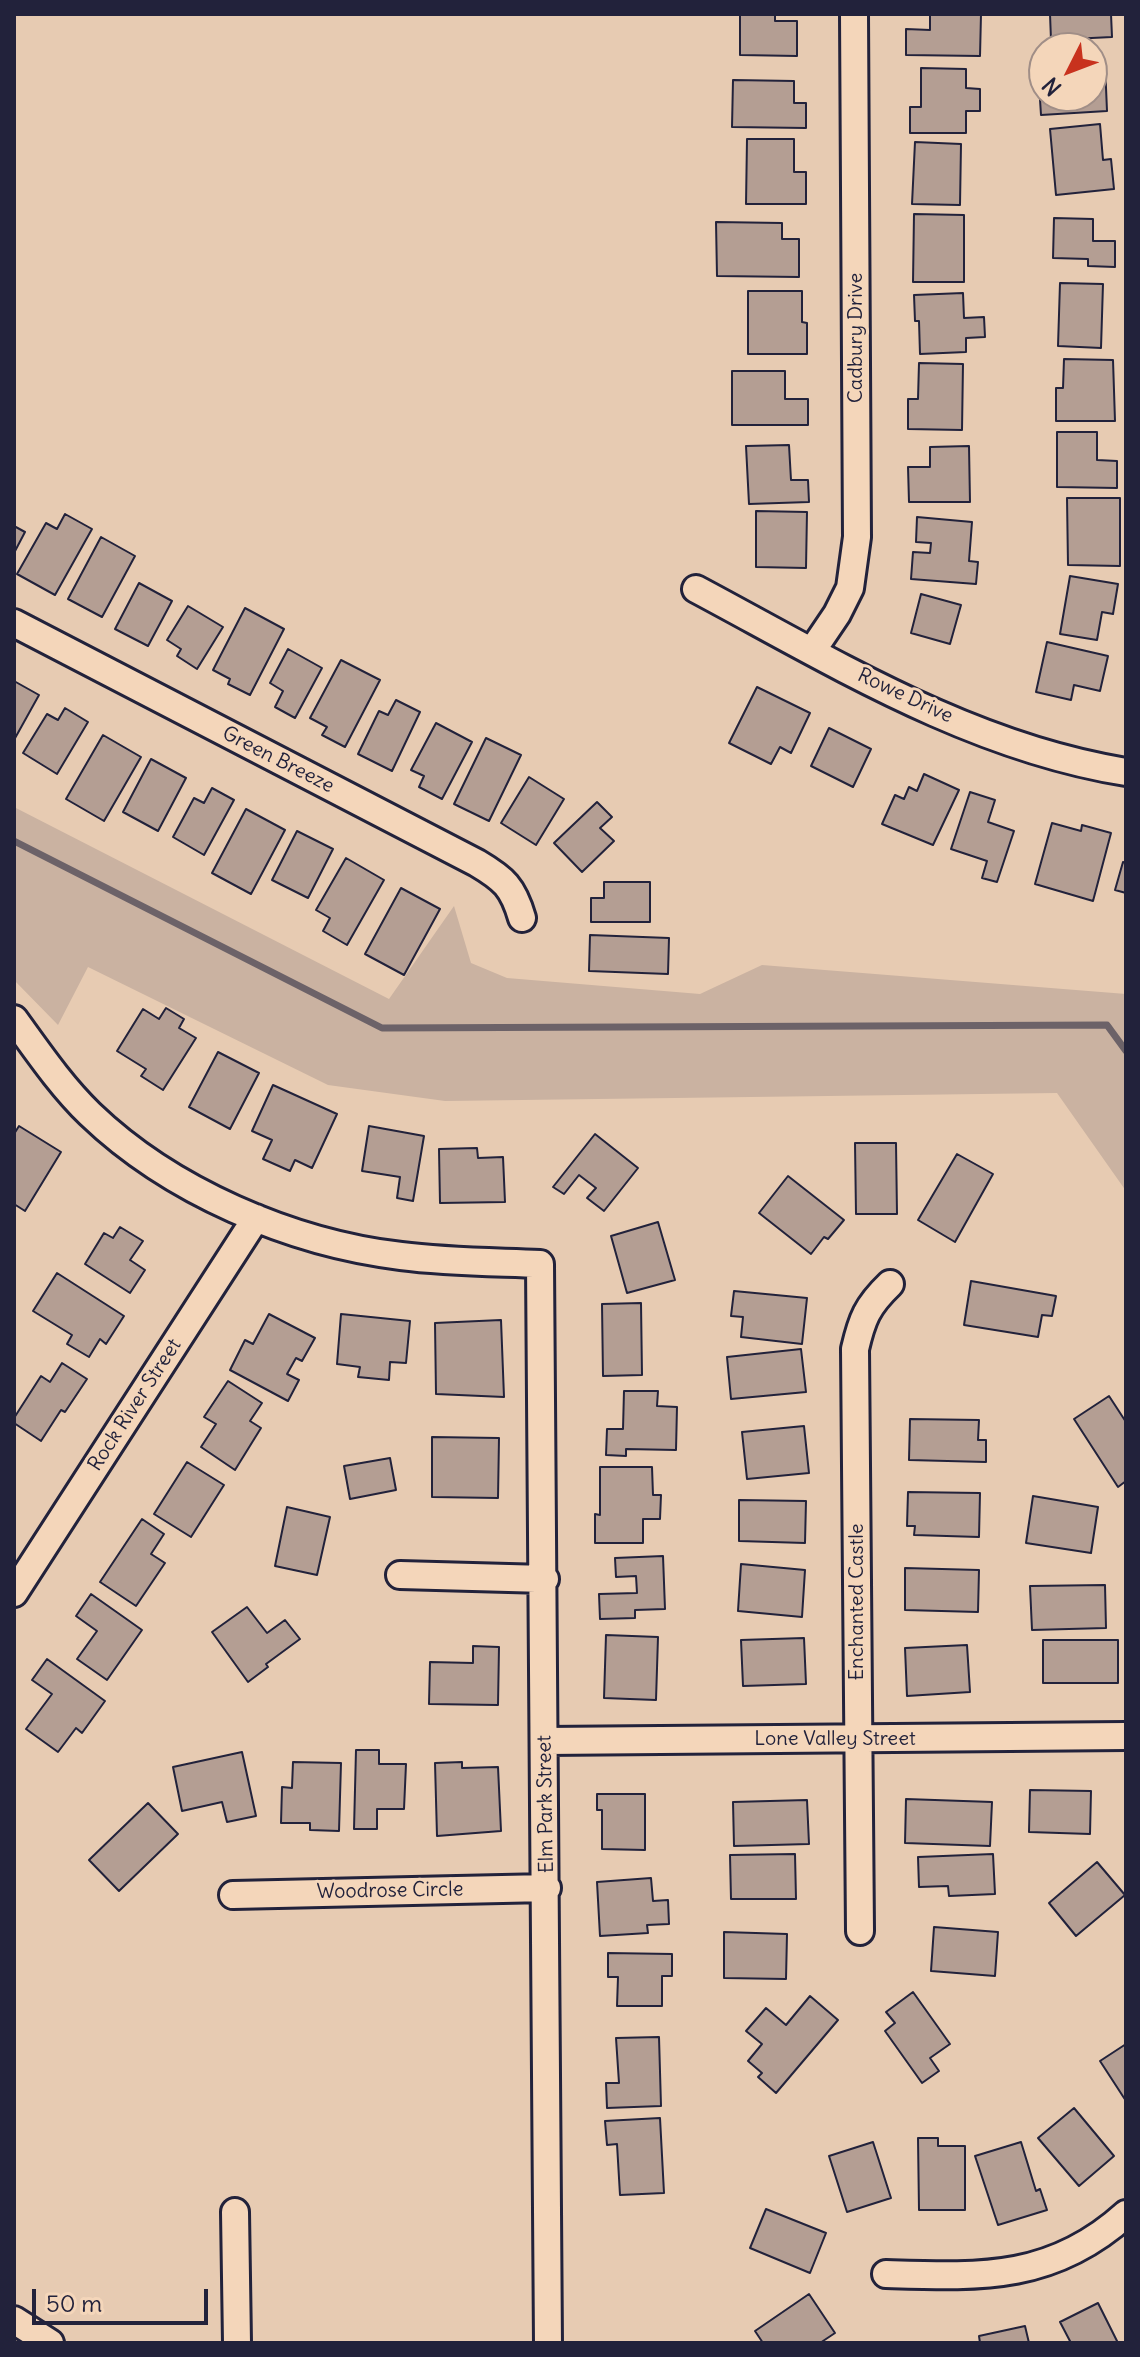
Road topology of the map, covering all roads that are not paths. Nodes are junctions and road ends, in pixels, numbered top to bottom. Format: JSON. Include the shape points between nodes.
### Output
{"nodes":[{"id":1,"x":854,"y":14,"type":"edge"},
{"id":2,"x":696,"y":589,"type":"dead end"},
{"id":3,"x":14,"y":623,"type":"edge"},
{"id":4,"x":812,"y":651,"type":"junction"},
{"id":5,"x":1126,"y":772,"type":"edge"},
{"id":6,"x":522,"y":918,"type":"dead end"},
{"id":7,"x":14,"y":1019,"type":"edge"},
{"id":8,"x":256,"y":1218,"type":"junction"},
{"id":9,"x":890,"y":1284,"type":"dead end"},
{"id":10,"x":400,"y":1575,"type":"dead end"},
{"id":11,"x":545,"y":1579,"type":"junction"},
{"id":12,"x":14,"y":1593,"type":"edge"},
{"id":13,"x":1126,"y":1736,"type":"edge"},
{"id":14,"x":858,"y":1739,"type":"junction"},
{"id":15,"x":545,"y":1741,"type":"junction"},
{"id":16,"x":547,"y":1888,"type":"junction"},
{"id":17,"x":233,"y":1895,"type":"dead end"},
{"id":18,"x":860,"y":1931,"type":"dead end"},
{"id":19,"x":235,"y":2212,"type":"dead end"},
{"id":20,"x":1126,"y":2214,"type":"edge"},
{"id":21,"x":886,"y":2274,"type":"dead end"},
{"id":22,"x":14,"y":2320,"type":"edge"},
{"id":23,"x":50,"y":2343,"type":"edge"},
{"id":24,"x":237,"y":2343,"type":"edge"},
{"id":25,"x":548,"y":2343,"type":"edge"}],
"edges":[{"from":1,"to":4,"type":"street","name":"Cadbury Drive","via":[[857,537],[850,588]]},
{"from":2,"to":4,"type":"street","name":"Rowe Drive"},
{"from":3,"to":6,"type":"street","name":"Green Breeze","via":[[477,863],[500,877],[515,896]]},
{"from":4,"to":5,"type":"street","name":"Rowe Drive","via":[[896,696],[990,735],[1040,753]]},
{"from":7,"to":8,"type":"street","via":[[71,1094],[125,1146],[202,1194]]},
{"from":8,"to":11,"type":"street","name":"Elm Park Street","via":[[333,1243],[400,1256],[540,1264]]},
{"from":8,"to":12,"type":"street","name":"Rock River Street"},
{"from":9,"to":14,"type":"street","name":"Enchanted Castle","via":[[863,1316],[855,1349]]},
{"from":10,"to":11,"type":"street"},
{"from":11,"to":15,"type":"street","name":"Elm Park Street"},
{"from":13,"to":14,"type":"street","name":"Lone Valley Street"},
{"from":14,"to":15,"type":"street","name":"Lone Valley Street"},
{"from":14,"to":18,"type":"street","name":"Enchanted Castle"},
{"from":15,"to":16,"type":"street","name":"Elm Park Street"},
{"from":16,"to":17,"type":"street","name":"Woodrose Circle"},
{"from":16,"to":25,"type":"street","name":"Elm Park Street"},
{"from":19,"to":24,"type":"street"},
{"from":20,"to":21,"type":"street","via":[[1067,2254],[1019,2271]]},
{"from":22,"to":23,"type":"street"}]}
